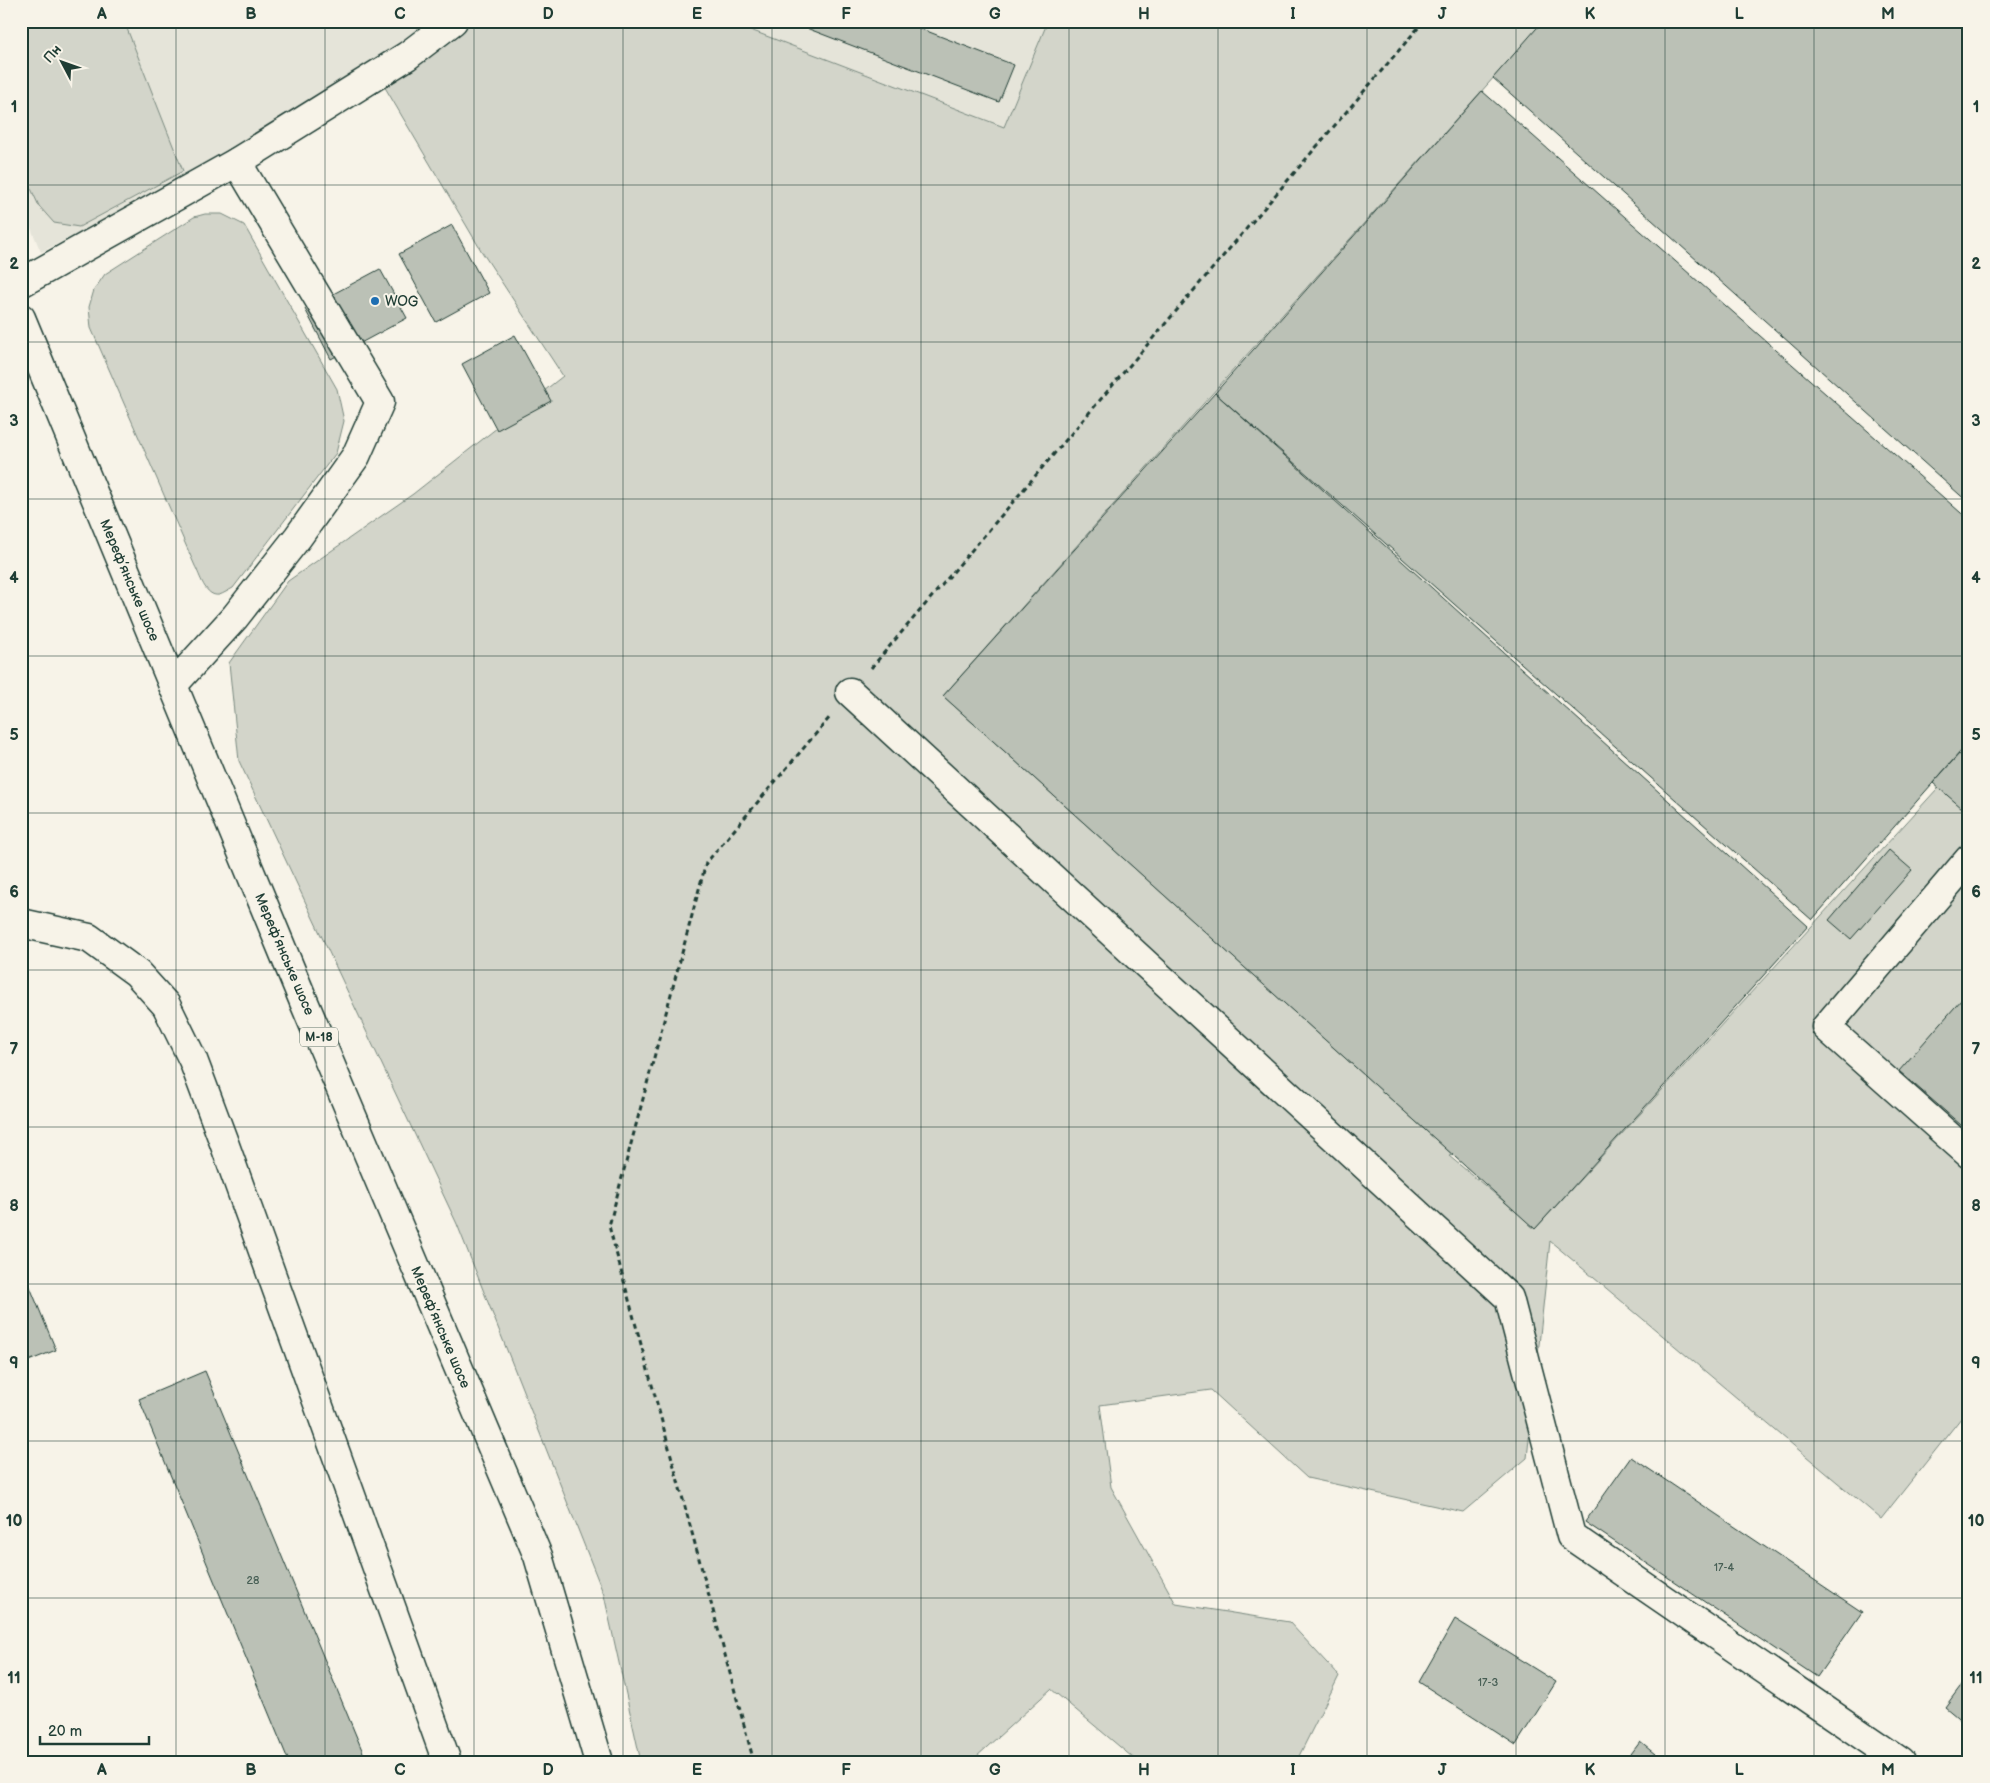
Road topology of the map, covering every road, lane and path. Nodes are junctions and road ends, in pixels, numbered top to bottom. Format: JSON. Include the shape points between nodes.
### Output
{"nodes":[{"id":1,"x":453,"y":21,"type":"edge"},
{"id":2,"x":1424,"y":21,"type":"edge"},
{"id":3,"x":237,"y":162,"type":"junction"},
{"id":4,"x":21,"y":283,"type":"edge"},
{"id":5,"x":21,"y":318,"type":"edge"},
{"id":6,"x":173,"y":685,"type":"junction"},
{"id":7,"x":850,"y":692,"type":"junction"},
{"id":8,"x":1969,"y":859,"type":"edge"},
{"id":9,"x":21,"y":923,"type":"edge"},
{"id":10,"x":1969,"y":1154,"type":"edge"},
{"id":11,"x":447,"y":1762,"type":"edge"},
{"id":12,"x":599,"y":1762,"type":"edge"},
{"id":13,"x":754,"y":1762,"type":"edge"},
{"id":14,"x":1901,"y":1762,"type":"edge"}],
"edges":[{"from":1,"to":3,"type":"main road","via":[[407,56]]},
{"from":2,"to":7,"type":"path"},
{"from":3,"to":4,"type":"main road"},
{"from":3,"to":6,"type":"main road","via":[[380,402],[356,456],[298,538],[235,617]]},
{"from":5,"to":6,"type":"main road","name":"Мереф’янське шосе","number":"М-18"},
{"from":6,"to":12,"type":"main road","name":"Мереф’янське шосе","number":"М-18","via":[[538,1556]]},
{"from":7,"to":13,"type":"path","via":[[706,863],[610,1226]]},
{"from":7,"to":14,"type":"main road","via":[[1509,1298],[1571,1536]]},
{"from":8,"to":10,"type":"main road","via":[[1826,1027]]},
{"from":9,"to":11,"type":"main road","via":[[89,938],[136,973],[166,1005],[193,1060]]}]}
